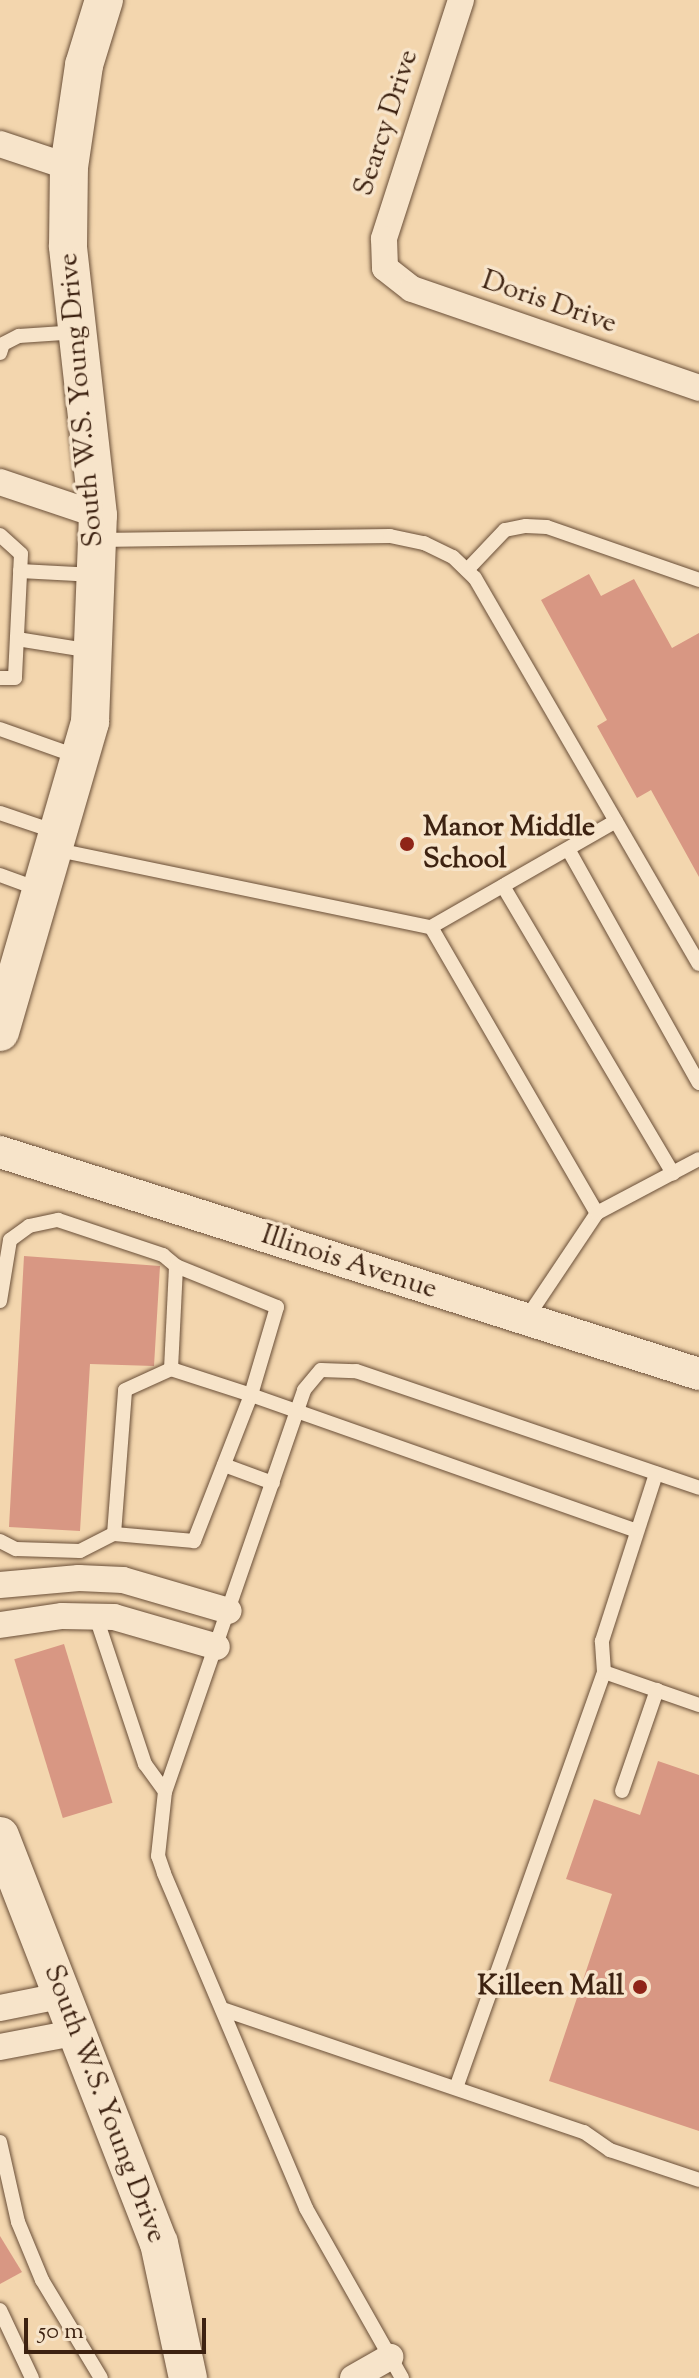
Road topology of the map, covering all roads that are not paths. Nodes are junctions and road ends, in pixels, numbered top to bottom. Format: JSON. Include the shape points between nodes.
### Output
{"nodes":[{"id":1,"x":104,"y":0,"type":"edge"},
{"id":2,"x":461,"y":0,"type":"edge"},
{"id":3,"x":0,"y":144,"type":"edge"},
{"id":4,"x":69,"y":167,"type":"junction"},
{"id":5,"x":385,"y":268,"type":"joint"},
{"id":6,"x":78,"y":332,"type":"junction"},
{"id":7,"x":0,"y":353,"type":"edge"},
{"id":8,"x":699,"y":388,"type":"edge"},
{"id":9,"x":0,"y":482,"type":"edge"},
{"id":10,"x":0,"y":535,"type":"edge"},
{"id":11,"x":97,"y":544,"type":"junction"},
{"id":12,"x":467,"y":570,"type":"junction"},
{"id":13,"x":20,"y":571,"type":"junction"},
{"id":14,"x":699,"y":580,"type":"edge"},
{"id":15,"x":17,"y":639,"type":"junction"},
{"id":16,"x":93,"y":651,"type":"junction"},
{"id":17,"x":0,"y":678,"type":"edge"},
{"id":18,"x":0,"y":729,"type":"edge"},
{"id":19,"x":80,"y":757,"type":"junction"},
{"id":20,"x":0,"y":813,"type":"edge"},
{"id":21,"x":616,"y":821,"type":"junction"},
{"id":22,"x":55,"y":841,"type":"junction"},
{"id":23,"x":568,"y":849,"type":"junction"},
{"id":24,"x":0,"y":875,"type":"edge"},
{"id":25,"x":503,"y":886,"type":"junction"},
{"id":26,"x":41,"y":890,"type":"junction"},
{"id":27,"x":431,"y":927,"type":"junction"},
{"id":28,"x":699,"y":964,"type":"edge"},
{"id":29,"x":7,"y":978,"type":"edge"},
{"id":30,"x":0,"y":1032,"type":"edge"},
{"id":31,"x":699,"y":1083,"type":"edge"},
{"id":32,"x":0,"y":1152,"type":"edge"},
{"id":33,"x":699,"y":1159,"type":"edge"},
{"id":34,"x":673,"y":1174,"type":"junction"},
{"id":35,"x":597,"y":1213,"type":"junction"},
{"id":36,"x":176,"y":1266,"type":"junction"},
{"id":37,"x":0,"y":1301,"type":"edge"},
{"id":38,"x":525,"y":1319,"type":"junction"},
{"id":39,"x":171,"y":1369,"type":"junction"},
{"id":40,"x":699,"y":1374,"type":"edge"},
{"id":41,"x":251,"y":1395,"type":"junction"},
{"id":42,"x":297,"y":1411,"type":"junction"},
{"id":43,"x":224,"y":1465,"type":"junction"},
{"id":44,"x":656,"y":1474,"type":"junction"},
{"id":45,"x":273,"y":1483,"type":"junction"},
{"id":46,"x":699,"y":1488,"type":"edge"},
{"id":47,"x":637,"y":1531,"type":"junction"},
{"id":48,"x":114,"y":1534,"type":"junction"},
{"id":49,"x":0,"y":1541,"type":"edge"},
{"id":50,"x":0,"y":1585,"type":"edge"},
{"id":51,"x":229,"y":1611,"type":"junction"},
{"id":52,"x":96,"y":1617,"type":"junction"},
{"id":53,"x":0,"y":1625,"type":"edge"},
{"id":54,"x":217,"y":1647,"type":"junction"},
{"id":55,"x":604,"y":1672,"type":"junction"},
{"id":56,"x":657,"y":1690,"type":"junction"},
{"id":57,"x":699,"y":1705,"type":"edge"},
{"id":58,"x":622,"y":1791,"type":"dead end"},
{"id":59,"x":165,"y":1792,"type":"junction"},
{"id":60,"x":0,"y":1836,"type":"edge"},
{"id":61,"x":65,"y":1995,"type":"junction"},
{"id":62,"x":0,"y":2008,"type":"edge"},
{"id":63,"x":222,"y":2009,"type":"junction"},
{"id":64,"x":79,"y":2032,"type":"junction"},
{"id":65,"x":0,"y":2047,"type":"edge"},
{"id":66,"x":456,"y":2088,"type":"junction"},
{"id":67,"x":0,"y":2142,"type":"edge"},
{"id":68,"x":699,"y":2180,"type":"edge"},
{"id":69,"x":0,"y":2310,"type":"edge"},
{"id":70,"x":396,"y":2368,"type":"edge"},
{"id":71,"x":32,"y":2378,"type":"edge"},
{"id":72,"x":101,"y":2378,"type":"edge"},
{"id":73,"x":188,"y":2378,"type":"edge"},
{"id":74,"x":353,"y":2378,"type":"edge"}],
"edges":[{"from":1,"to":4,"type":"main road","name":"South W.S. Young Drive","via":[[84,65]]},
{"from":2,"to":5,"type":"street","name":"Searcy Drive","via":[[384,239]]},
{"from":3,"to":4,"type":"street"},
{"from":4,"to":6,"type":"main road","name":"South W.S. Young Drive","via":[[68,246]]},
{"from":5,"to":8,"type":"street","name":"Doris Drive","via":[[412,289]]},
{"from":6,"to":7,"type":"lane","via":[[19,336],[3,344]]},
{"from":6,"to":11,"type":"main road","name":"South W.S. Young Drive"},
{"from":9,"to":11,"type":"street"},
{"from":10,"to":13,"type":"lane","via":[[21,554]]},
{"from":11,"to":12,"type":"lane","via":[[390,536],[424,543]]},
{"from":11,"to":13,"type":"lane"},
{"from":11,"to":16,"type":"main road","name":"South W.S. Young Drive"},
{"from":12,"to":14,"type":"lane","via":[[505,530],[526,526],[547,527]]},
{"from":12,"to":21,"type":"lane"},
{"from":13,"to":15,"type":"lane"},
{"from":15,"to":16,"type":"lane"},
{"from":15,"to":17,"type":"lane","via":[[15,678]]},
{"from":16,"to":19,"type":"main road","name":"South W.S. Young Drive","via":[[90,722]]},
{"from":18,"to":19,"type":"lane"},
{"from":19,"to":22,"type":"main road","name":"South W.S. Young Drive"},
{"from":20,"to":22,"type":"lane"},
{"from":21,"to":23,"type":"lane"},
{"from":21,"to":28,"type":"lane"},
{"from":22,"to":26,"type":"main road","name":"South W.S. Young Drive"},
{"from":22,"to":27,"type":"lane"},
{"from":23,"to":25,"type":"lane"},
{"from":23,"to":31,"type":"lane"},
{"from":24,"to":26,"type":"lane"},
{"from":25,"to":27,"type":"lane"},
{"from":25,"to":34,"type":"lane"},
{"from":26,"to":29,"type":"main road","name":"South W.S. Young Drive"},
{"from":27,"to":35,"type":"lane"},
{"from":29,"to":30,"type":"main road","name":"South W.S. Young Drive"},
{"from":32,"to":38,"type":"street","name":"Illinois Avenue"},
{"from":33,"to":34,"type":"lane"},
{"from":34,"to":35,"type":"lane"},
{"from":35,"to":38,"type":"lane"},
{"from":36,"to":37,"type":"lane","via":[[163,1255],[86,1226],[42,1222],[10,1240]]},
{"from":36,"to":39,"type":"lane"},
{"from":36,"to":41,"type":"lane","via":[[277,1307]]},
{"from":38,"to":40,"type":"street","name":"Illinois Avenue"},
{"from":39,"to":41,"type":"lane"},
{"from":39,"to":48,"type":"lane","via":[[125,1390]]},
{"from":41,"to":42,"type":"lane"},
{"from":41,"to":43,"type":"lane"},
{"from":42,"to":44,"type":"lane","via":[[304,1390],[321,1370],[356,1371]]},
{"from":42,"to":45,"type":"lane"},
{"from":42,"to":47,"type":"lane"},
{"from":43,"to":45,"type":"lane"},
{"from":43,"to":48,"type":"lane","via":[[194,1541]]},
{"from":44,"to":46,"type":"lane"},
{"from":44,"to":47,"type":"lane"},
{"from":45,"to":51,"type":"lane"},
{"from":47,"to":55,"type":"lane","via":[[602,1641]]},
{"from":48,"to":49,"type":"lane","via":[[80,1551],[16,1549]]},
{"from":50,"to":51,"type":"street","via":[[123,1580]]},
{"from":51,"to":54,"type":"lane"},
{"from":52,"to":53,"type":"street"},
{"from":52,"to":54,"type":"street","via":[[153,1626]]},
{"from":52,"to":59,"type":"lane","via":[[145,1764]]},
{"from":54,"to":59,"type":"lane"},
{"from":55,"to":56,"type":"lane"},
{"from":55,"to":66,"type":"lane"},
{"from":56,"to":57,"type":"lane"},
{"from":56,"to":58,"type":"lane"},
{"from":59,"to":63,"type":"lane","via":[[158,1856]]},
{"from":60,"to":61,"type":"main road","name":"South W.S. Young Drive"},
{"from":61,"to":62,"type":"street"},
{"from":61,"to":64,"type":"main road","name":"South W.S. Young Drive"},
{"from":63,"to":66,"type":"lane"},
{"from":63,"to":70,"type":"lane","via":[[306,2208]]},
{"from":64,"to":65,"type":"street"},
{"from":64,"to":73,"type":"main road","name":"South W.S. Young Drive","via":[[159,2243]]},
{"from":66,"to":68,"type":"lane","via":[[584,2132],[610,2150]]},
{"from":67,"to":72,"type":"lane","via":[[18,2222],[42,2280]]},
{"from":69,"to":71,"type":"lane"},
{"from":70,"to":74,"type":"street"}]}
